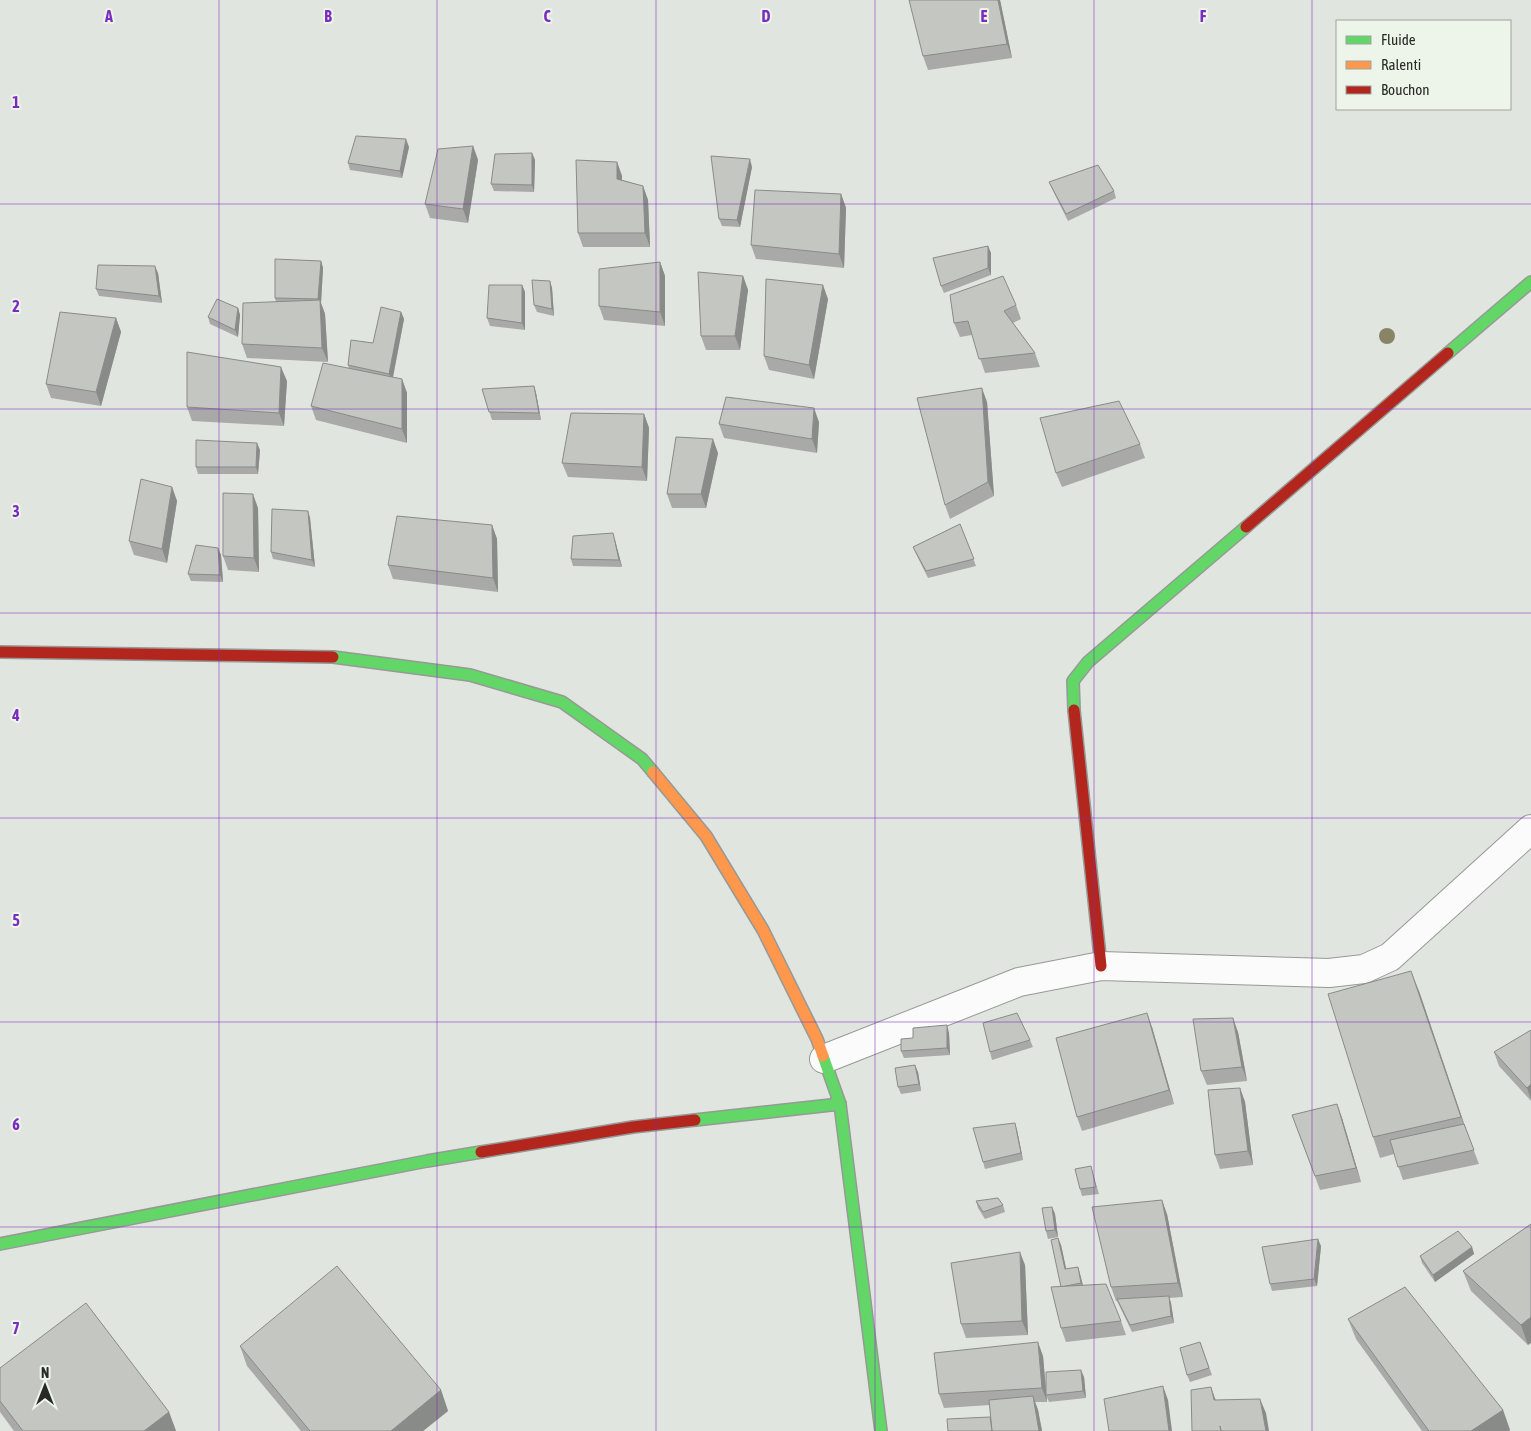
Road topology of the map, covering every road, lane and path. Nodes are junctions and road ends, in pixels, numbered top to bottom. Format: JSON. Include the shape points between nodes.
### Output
{"nodes":[{"id":1,"x":1531,"y":282,"type":"edge"},
{"id":2,"x":0,"y":652,"type":"edge"},
{"id":3,"x":1531,"y":828,"type":"edge"},
{"id":4,"x":1101,"y":966,"type":"junction"},
{"id":5,"x":824,"y":1059,"type":"junction"},
{"id":6,"x":840,"y":1104,"type":"junction"},
{"id":7,"x":0,"y":1244,"type":"edge"},
{"id":8,"x":881,"y":1431,"type":"edge"}],
"edges":[{"from":1,"to":4,"type":"street","via":[[1088,662],[1073,682]]},
{"from":2,"to":5,"type":"street","via":[[332,657],[470,675],[562,702],[642,759],[706,836],[762,930]]},
{"from":3,"to":4,"type":"street","via":[[1390,956],[1364,969],[1329,973]]},
{"from":4,"to":5,"type":"street","via":[[1018,982]]},
{"from":5,"to":6,"type":"street"},
{"from":6,"to":7,"type":"street","via":[[633,1126],[427,1161]]},
{"from":6,"to":8,"type":"street"}]}
